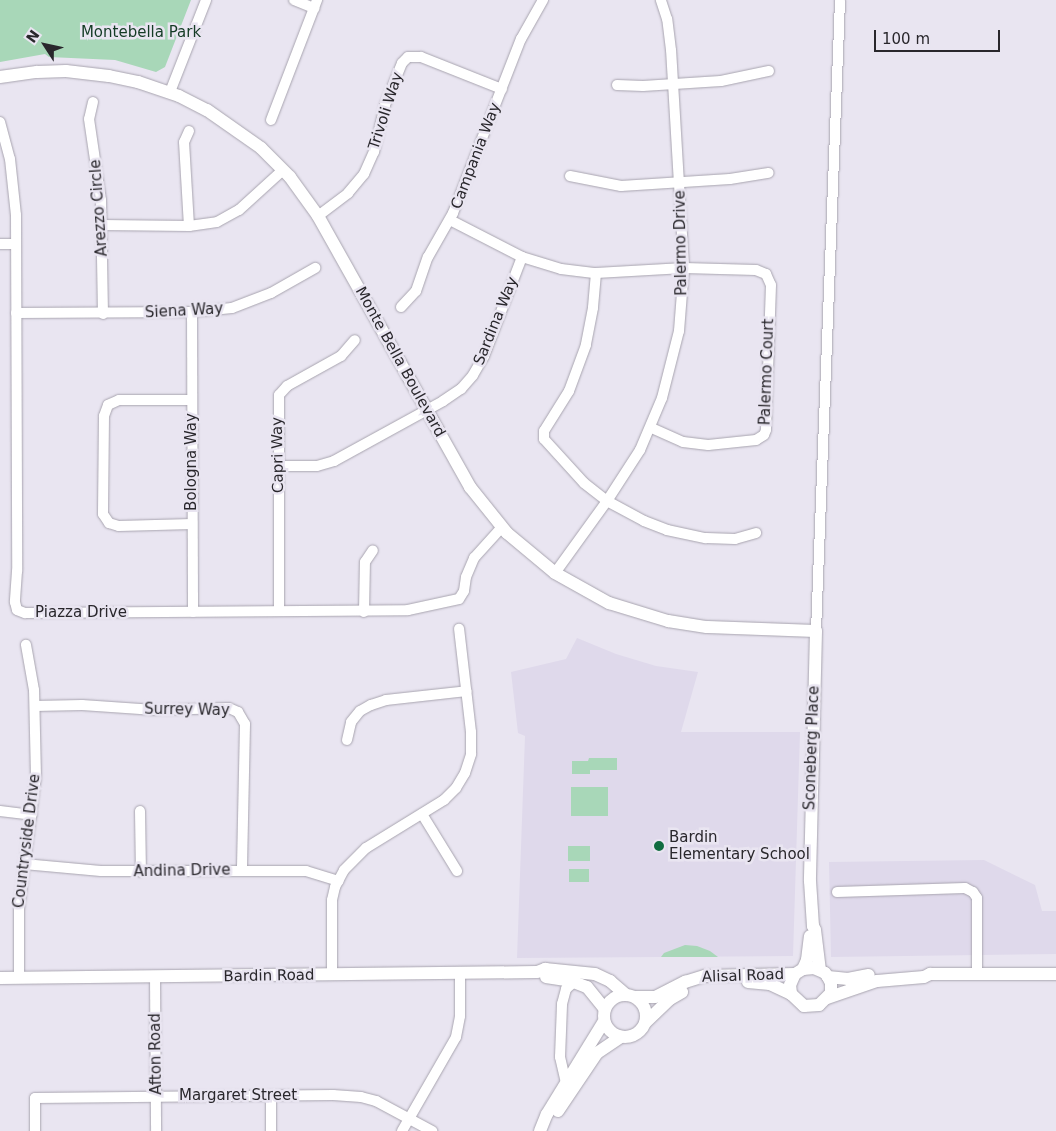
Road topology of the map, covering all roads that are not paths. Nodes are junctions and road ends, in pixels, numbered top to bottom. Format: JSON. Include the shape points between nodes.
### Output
{"nodes":[{"id":1,"x":206,"y":0,"type":"edge"},
{"id":2,"x":294,"y":0,"type":"edge"},
{"id":3,"x":661,"y":0,"type":"edge"},
{"id":4,"x":840,"y":0,"type":"edge"},
{"id":5,"x":539,"y":1,"type":"edge"},
{"id":6,"x":316,"y":4,"type":"edge"},
{"id":7,"x":769,"y":71,"type":"dead end"},
{"id":8,"x":0,"y":77,"type":"edge"},
{"id":9,"x":673,"y":84,"type":"junction"},
{"id":10,"x":617,"y":85,"type":"dead end"},
{"id":11,"x":502,"y":89,"type":"junction"},
{"id":12,"x":170,"y":92,"type":"junction"},
{"id":13,"x":93,"y":102,"type":"dead end"},
{"id":14,"x":271,"y":120,"type":"dead end"},
{"id":15,"x":0,"y":122,"type":"edge"},
{"id":16,"x":188,"y":131,"type":"dead end"},
{"id":17,"x":283,"y":170,"type":"junction"},
{"id":18,"x":769,"y":173,"type":"dead end"},
{"id":19,"x":570,"y":176,"type":"dead end"},
{"id":20,"x":680,"y":183,"type":"junction"},
{"id":21,"x":318,"y":216,"type":"junction"},
{"id":22,"x":450,"y":220,"type":"junction"},
{"id":23,"x":102,"y":225,"type":"junction"},
{"id":24,"x":189,"y":226,"type":"junction"},
{"id":25,"x":0,"y":244,"type":"edge"},
{"id":26,"x":16,"y":244,"type":"junction"},
{"id":27,"x":522,"y":257,"type":"junction"},
{"id":28,"x":315,"y":268,"type":"dead end"},
{"id":29,"x":684,"y":268,"type":"junction"},
{"id":30,"x":596,"y":273,"type":"junction"},
{"id":31,"x":401,"y":307,"type":"dead end"},
{"id":32,"x":192,"y":312,"type":"junction"},
{"id":33,"x":16,"y":313,"type":"junction"},
{"id":34,"x":103,"y":314,"type":"junction"},
{"id":35,"x":355,"y":340,"type":"dead end"},
{"id":36,"x":191,"y":400,"type":"junction"},
{"id":37,"x":426,"y":409,"type":"junction"},
{"id":38,"x":650,"y":428,"type":"junction"},
{"id":39,"x":279,"y":466,"type":"junction"},
{"id":40,"x":607,"y":501,"type":"junction"},
{"id":41,"x":192,"y":524,"type":"junction"},
{"id":42,"x":502,"y":527,"type":"junction"},
{"id":43,"x":756,"y":533,"type":"dead end"},
{"id":44,"x":373,"y":550,"type":"dead end"},
{"id":45,"x":555,"y":573,"type":"junction"},
{"id":46,"x":279,"y":610,"type":"junction"},
{"id":47,"x":193,"y":612,"type":"junction"},
{"id":48,"x":364,"y":612,"type":"junction"},
{"id":49,"x":459,"y":630,"type":"dead end"},
{"id":50,"x":816,"y":631,"type":"junction"},
{"id":51,"x":26,"y":645,"type":"dead end"},
{"id":52,"x":466,"y":691,"type":"junction"},
{"id":53,"x":35,"y":706,"type":"junction"},
{"id":54,"x":347,"y":740,"type":"dead end"},
{"id":55,"x":0,"y":811,"type":"edge"},
{"id":56,"x":140,"y":811,"type":"dead end"},
{"id":57,"x":422,"y":814,"type":"junction"},
{"id":58,"x":32,"y":815,"type":"junction"},
{"id":59,"x":24,"y":864,"type":"junction"},
{"id":60,"x":242,"y":870,"type":"junction"},
{"id":61,"x":457,"y":871,"type":"dead end"},
{"id":62,"x":140,"y":872,"type":"junction"},
{"id":63,"x":338,"y":881,"type":"junction"},
{"id":64,"x":837,"y":892,"type":"dead end"},
{"id":65,"x":812,"y":926,"type":"junction"},
{"id":66,"x":537,"y":972,"type":"junction"},
{"id":67,"x":799,"y":972,"type":"junction"},
{"id":68,"x":460,"y":973,"type":"junction"},
{"id":69,"x":824,"y":973,"type":"junction"},
{"id":70,"x":930,"y":974,"type":"junction"},
{"id":71,"x":976,"y":974,"type":"junction"},
{"id":72,"x":1056,"y":974,"type":"edge"},
{"id":73,"x":332,"y":975,"type":"junction"},
{"id":74,"x":155,"y":977,"type":"junction"},
{"id":75,"x":0,"y":978,"type":"edge"},
{"id":76,"x":18,"y":978,"type":"junction"},
{"id":77,"x":574,"y":982,"type":"junction"},
{"id":78,"x":791,"y":994,"type":"junction"},
{"id":79,"x":630,"y":995,"type":"junction"},
{"id":80,"x":827,"y":998,"type":"junction"},
{"id":81,"x":604,"y":1008,"type":"junction"},
{"id":82,"x":646,"y":1022,"type":"junction"},
{"id":83,"x":603,"y":1023,"type":"junction"},
{"id":84,"x":621,"y":1037,"type":"junction"},
{"id":85,"x":560,"y":1057,"type":"junction"},
{"id":86,"x":581,"y":1060,"type":"junction"},
{"id":87,"x":566,"y":1083,"type":"junction"},
{"id":88,"x":156,"y":1096,"type":"junction"},
{"id":89,"x":271,"y":1096,"type":"junction"},
{"id":90,"x":410,"y":1118,"type":"junction"},
{"id":91,"x":543,"y":1127,"type":"edge"},
{"id":92,"x":35,"y":1131,"type":"edge"},
{"id":93,"x":156,"y":1131,"type":"edge"},
{"id":94,"x":271,"y":1131,"type":"edge"},
{"id":95,"x":402,"y":1131,"type":"edge"},
{"id":96,"x":432,"y":1131,"type":"edge"}],
"edges":[{"from":1,"to":12,"type":"street"},
{"from":2,"to":6,"type":"street"},
{"from":3,"to":9,"type":"street","name":"Palermo Drive","via":[[670,33]]},
{"from":4,"to":50,"type":"street"},
{"from":5,"to":11,"type":"street","name":"Campania Way"},
{"from":6,"to":14,"type":"street"},
{"from":7,"to":9,"type":"street","via":[[733,80]]},
{"from":8,"to":12,"type":"street","name":"Monte Bella Boulevard","via":[[37,72],[81,72],[122,78]]},
{"from":9,"to":10,"type":"street"},
{"from":9,"to":20,"type":"street","name":"Palermo Drive"},
{"from":11,"to":21,"type":"street","name":"Trivoli Way","via":[[421,57],[408,57],[402,63],[385,105],[374,152],[364,174],[348,193]]},
{"from":11,"to":22,"type":"street","name":"Campania Way"},
{"from":12,"to":17,"type":"street","name":"Monte Bella Boulevard","via":[[225,121],[261,148]]},
{"from":13,"to":23,"type":"street","name":"Arezzo Circle","via":[[89,119],[99,178]]},
{"from":15,"to":26,"type":"street","name":"Piazza Drive","via":[[13,180]]},
{"from":16,"to":24,"type":"street","via":[[184,142]]},
{"from":17,"to":21,"type":"street","name":"Monte Bella Boulevard"},
{"from":17,"to":24,"type":"street","via":[[232,215],[210,224]]},
{"from":18,"to":20,"type":"street","via":[[730,180]]},
{"from":19,"to":20,"type":"street","via":[[612,186]]},
{"from":20,"to":29,"type":"street","name":"Palermo Drive"},
{"from":21,"to":37,"type":"street","name":"Monte Bella Boulevard"},
{"from":22,"to":27,"type":"street"},
{"from":22,"to":31,"type":"street","name":"Campania Way","via":[[428,257],[416,290]]},
{"from":23,"to":24,"type":"street"},
{"from":23,"to":34,"type":"street","name":"Arezzo Circle"},
{"from":25,"to":26,"type":"street"},
{"from":26,"to":33,"type":"street","name":"Piazza Drive"},
{"from":27,"to":30,"type":"street","via":[[561,269]]},
{"from":27,"to":37,"type":"street","name":"Sardina Way","via":[[479,366],[461,389]]},
{"from":28,"to":32,"type":"street","name":"Siena Way","via":[[252,302],[232,308]]},
{"from":29,"to":30,"type":"street"},
{"from":29,"to":38,"type":"street","name":"Palermo Drive","via":[[676,350]]},
{"from":29,"to":38,"type":"street","name":"Palermo Court","via":[[756,270],[770,280],[766,430],[756,440],[708,445],[682,442]]},
{"from":30,"to":40,"type":"street","via":[[586,345],[569,391],[543,435],[566,465]]},
{"from":32,"to":34,"type":"street","name":"Siena Way"},
{"from":32,"to":36,"type":"street","name":"Bologna Way"},
{"from":33,"to":34,"type":"street","name":"Siena Way"},
{"from":33,"to":47,"type":"street","name":"Piazza Drive","via":[[17,610],[25,613]]},
{"from":35,"to":39,"type":"street","name":"Capri Way","via":[[341,356],[287,386],[279,395]]},
{"from":36,"to":41,"type":"street","name":"Bologna Way"},
{"from":36,"to":41,"type":"street","via":[[119,400],[108,405],[104,416],[103,514],[109,523],[119,526]]},
{"from":37,"to":39,"type":"street","name":"Sardina Way","via":[[334,461],[317,466]]},
{"from":37,"to":42,"type":"street","name":"Monte Bella Boulevard","via":[[467,481]]},
{"from":38,"to":40,"type":"street","name":"Palermo Drive","via":[[629,469]]},
{"from":39,"to":46,"type":"street","name":"Capri Way"},
{"from":40,"to":43,"type":"street","via":[[644,521],[685,534],[735,539]]},
{"from":40,"to":45,"type":"street","name":"Palermo Drive"},
{"from":41,"to":47,"type":"street","name":"Bologna Way"},
{"from":42,"to":45,"type":"street","name":"Monte Bella Boulevard"},
{"from":42,"to":48,"type":"street","name":"Piazza Drive","via":[[474,558],[459,599],[408,610]]},
{"from":44,"to":48,"type":"street","via":[[365,562]]},
{"from":45,"to":50,"type":"street","name":"Monte Bella Boulevard","via":[[609,603],[668,621]]},
{"from":46,"to":47,"type":"street","name":"Piazza Drive"},
{"from":46,"to":48,"type":"street","name":"Piazza Drive"},
{"from":49,"to":52,"type":"street"},
{"from":50,"to":65,"type":"street","name":"Sconeberg Place","via":[[810,855]]},
{"from":51,"to":53,"type":"street","name":"Countryside Drive"},
{"from":52,"to":54,"type":"street","via":[[386,700],[371,705],[360,711],[351,722]]},
{"from":52,"to":57,"type":"street","via":[[472,742],[465,773],[450,794]]},
{"from":53,"to":58,"type":"street","name":"Countryside Drive","via":[[36,777]]},
{"from":53,"to":60,"type":"street","name":"Surrey Way","via":[[82,705],[155,710],[229,708],[238,712],[245,724]]},
{"from":55,"to":58,"type":"street"},
{"from":56,"to":62,"type":"street"},
{"from":57,"to":61,"type":"street"},
{"from":57,"to":63,"type":"street","via":[[359,854],[348,864]]},
{"from":58,"to":59,"type":"street","name":"Countryside Drive"},
{"from":59,"to":62,"type":"street","name":"Andina Drive"},
{"from":59,"to":76,"type":"street","name":"Countryside Drive","via":[[19,909]]},
{"from":60,"to":62,"type":"street","name":"Andina Drive"},
{"from":60,"to":63,"type":"street","name":"Andina Drive","via":[[306,870]]},
{"from":63,"to":73,"type":"street","via":[[332,908]]},
{"from":64,"to":71,"type":"street","via":[[965,888],[973,892],[978,898]]},
{"from":65,"to":67,"type":"street","name":"Sconeberg Place","via":[[807,960]]},
{"from":65,"to":69,"type":"street","name":"Sconeberg Place"},
{"from":66,"to":68,"type":"street","name":"Bardin Road"},
{"from":66,"to":77,"type":"street","name":"Bardin Road"},
{"from":66,"to":79,"type":"street","name":"Bardin Road","via":[[595,974]]},
{"from":67,"to":69,"type":"street","name":"Alisal Road"},
{"from":67,"to":78,"type":"street","name":"Alisal Road","via":[[790,985]]},
{"from":67,"to":79,"type":"street","name":"Alisal Road","via":[[706,976],[655,997]]},
{"from":68,"to":73,"type":"street","name":"Bardin Road"},
{"from":68,"to":90,"type":"street","via":[[460,1016],[456,1036]]},
{"from":69,"to":70,"type":"street","name":"Alisal Road","via":[[854,979],[903,970]]},
{"from":69,"to":80,"type":"street","via":[[832,988]]},
{"from":70,"to":71,"type":"street","name":"Alisal Road"},
{"from":70,"to":80,"type":"street","name":"Alisal Road","via":[[924,978],[871,982]]},
{"from":71,"to":72,"type":"street","name":"Alisal Road"},
{"from":73,"to":74,"type":"street","name":"Bardin Road"},
{"from":74,"to":76,"type":"street","name":"Bardin Road"},
{"from":74,"to":88,"type":"street","name":"Afton Road"},
{"from":75,"to":76,"type":"street","name":"Bardin Road"},
{"from":77,"to":81,"type":"street","name":"Bardin Road","via":[[592,992]]},
{"from":77,"to":85,"type":"street","via":[[564,995]]},
{"from":78,"to":80,"type":"street","name":"Alisal Road","via":[[799,1003],[809,1007],[819,1005]]},
{"from":78,"to":82,"type":"street","name":"Alisal Road","via":[[780,987],[760,982],[701,985],[670,999]]},
{"from":79,"to":81,"type":"street","via":[[615,996]]},
{"from":79,"to":82,"type":"street","via":[[646,1011]]},
{"from":81,"to":83,"type":"street"},
{"from":82,"to":84,"type":"street","via":[[635,1034]]},
{"from":83,"to":84,"type":"street"},
{"from":83,"to":86,"type":"street"},
{"from":84,"to":91,"type":"street","via":[[597,1053],[553,1118]]},
{"from":85,"to":86,"type":"street","via":[[570,1062]]},
{"from":85,"to":87,"type":"street"},
{"from":86,"to":87,"type":"street"},
{"from":87,"to":91,"type":"street"},
{"from":88,"to":89,"type":"street","name":"Margaret Street"},
{"from":88,"to":92,"type":"street","name":"Margaret Street","via":[[35,1098]]},
{"from":88,"to":93,"type":"street","name":"Afton Road"},
{"from":89,"to":90,"type":"street","name":"Margaret Street","via":[[361,1097],[384,1104]]},
{"from":89,"to":94,"type":"street"},
{"from":90,"to":95,"type":"street"},
{"from":90,"to":96,"type":"street","name":"Margaret Street"}]}
